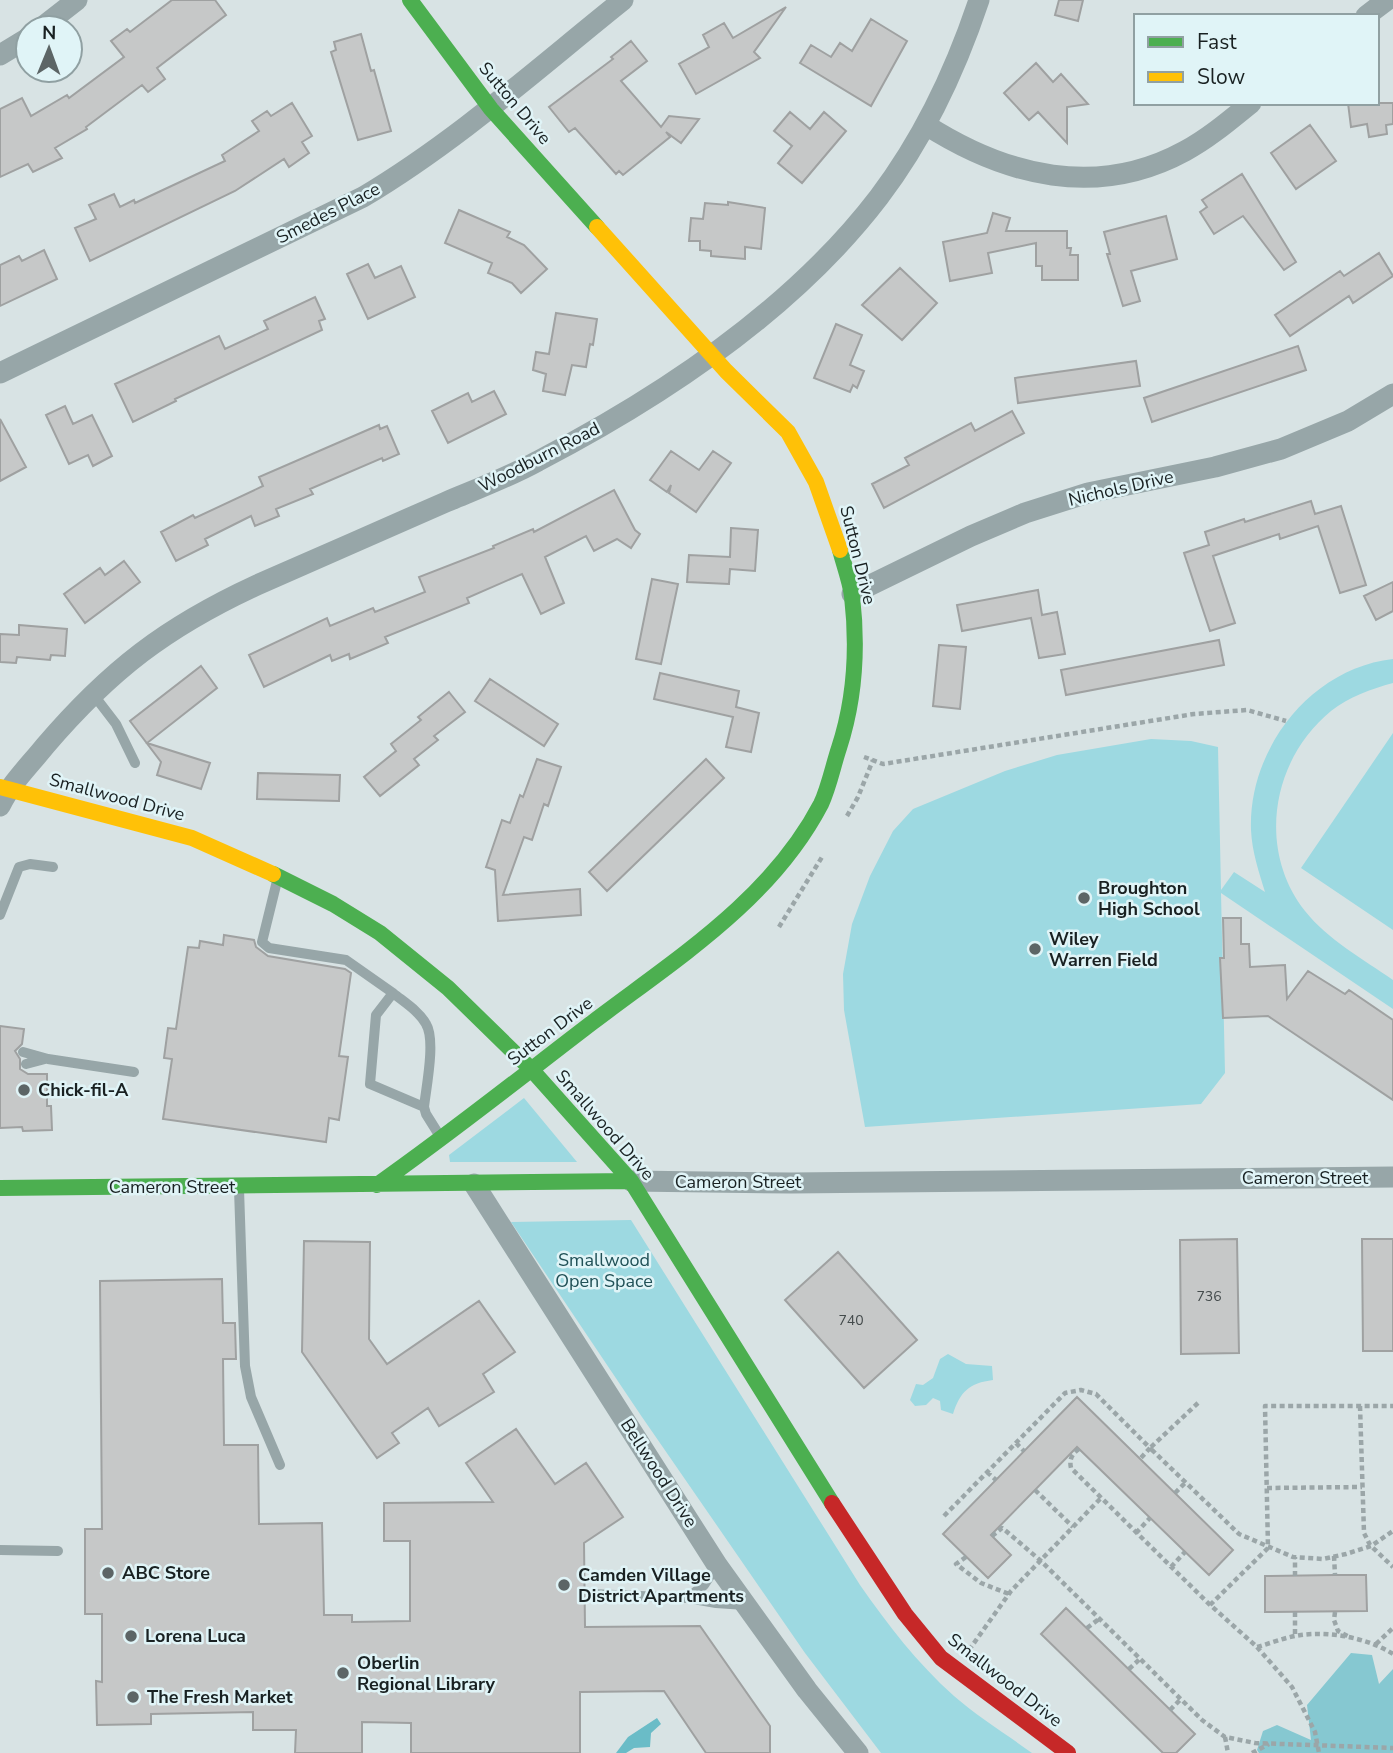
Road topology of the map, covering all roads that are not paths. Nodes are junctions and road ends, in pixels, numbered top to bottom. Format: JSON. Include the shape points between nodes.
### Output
{"nodes":[{"id":1,"x":76,"y":0,"type":"edge"},
{"id":2,"x":410,"y":0,"type":"edge"},
{"id":3,"x":623,"y":0,"type":"edge"},
{"id":4,"x":979,"y":0,"type":"edge"},
{"id":5,"x":1387,"y":0,"type":"edge"},
{"id":6,"x":58,"y":14,"type":"edge"},
{"id":7,"x":1369,"y":14,"type":"edge"},
{"id":8,"x":1248,"y":105,"type":"edge"},
{"id":9,"x":491,"y":109,"type":"junction"},
{"id":10,"x":926,"y":125,"type":"junction"},
{"id":11,"x":713,"y":355,"type":"junction"},
{"id":12,"x":0,"y":373,"type":"edge"},
{"id":13,"x":1393,"y":394,"type":"edge"},
{"id":14,"x":852,"y":594,"type":"junction"},
{"id":15,"x":93,"y":694,"type":"junction"},
{"id":16,"x":135,"y":763,"type":"dead end"},
{"id":17,"x":3,"y":793,"type":"edge"},
{"id":18,"x":53,"y":867,"type":"dead end"},
{"id":19,"x":279,"y":877,"type":"junction"},
{"id":20,"x":0,"y":915,"type":"edge"},
{"id":21,"x":393,"y":993,"type":"junction"},
{"id":22,"x":23,"y":1052,"type":"dead end"},
{"id":23,"x":48,"y":1059,"type":"junction"},
{"id":24,"x":26,"y":1063,"type":"dead end"},
{"id":25,"x":531,"y":1069,"type":"junction"},
{"id":26,"x":134,"y":1073,"type":"dead end"},
{"id":27,"x":424,"y":1107,"type":"junction"},
{"id":28,"x":442,"y":1139,"type":"junction"},
{"id":29,"x":1393,"y":1177,"type":"edge"},
{"id":30,"x":631,"y":1181,"type":"junction"},
{"id":31,"x":474,"y":1184,"type":"junction"},
{"id":32,"x":377,"y":1185,"type":"junction"},
{"id":33,"x":239,"y":1187,"type":"junction"},
{"id":34,"x":0,"y":1188,"type":"edge"},
{"id":35,"x":280,"y":1465,"type":"dead end"},
{"id":36,"x":0,"y":1550,"type":"edge"},
{"id":37,"x":58,"y":1550,"type":"dead end"},
{"id":38,"x":717,"y":1565,"type":"junction"},
{"id":39,"x":591,"y":1594,"type":"dead end"},
{"id":40,"x":688,"y":1598,"type":"junction"},
{"id":41,"x":747,"y":1605,"type":"junction"},
{"id":42,"x":858,"y":1753,"type":"edge"},
{"id":43,"x":1068,"y":1753,"type":"edge"}],
"edges":[{"from":1,"to":6,"type":"street"},
{"from":2,"to":9,"type":"street","name":"Sutton Drive"},
{"from":3,"to":9,"type":"street","name":"Smedes Place"},
{"from":4,"to":10,"type":"street","name":"Woodburn Road"},
{"from":5,"to":7,"type":"street"},
{"from":8,"to":10,"type":"street","via":[[1207,138],[1162,162],[1081,178],[1015,168]]},
{"from":9,"to":11,"type":"street","name":"Sutton Drive"},
{"from":9,"to":12,"type":"street","name":"Smedes Place","via":[[407,171],[363,197]]},
{"from":10,"to":11,"type":"street","name":"Woodburn Road","via":[[848,236]]},
{"from":11,"to":14,"type":"street","name":"Sutton Drive","via":[[788,432],[807,461],[833,526]]},
{"from":11,"to":15,"type":"street","name":"Woodburn Road","via":[[647,400],[536,463],[211,606],[135,656]]},
{"from":13,"to":14,"type":"street","name":"Nichols Drive","via":[[1348,421],[1281,449],[1088,493],[1025,513]]},
{"from":14,"to":25,"type":"street","name":"Sutton Drive","via":[[853,692],[822,801],[800,838],[744,904]]},
{"from":15,"to":16,"type":"lane"},
{"from":15,"to":17,"type":"street","name":"Woodburn Road"},
{"from":17,"to":19,"type":"street","name":"Smallwood Drive","via":[[192,838]]},
{"from":18,"to":20,"type":"lane","via":[[19,867]]},
{"from":19,"to":21,"type":"lane","via":[[262,942],[269,948],[346,960]]},
{"from":19,"to":25,"type":"street","name":"Smallwood Drive","via":[[380,933],[448,988]]},
{"from":21,"to":27,"type":"lane","via":[[429,1027]]},
{"from":21,"to":27,"type":"lane","via":[[376,1015],[370,1084]]},
{"from":22,"to":23,"type":"lane"},
{"from":23,"to":24,"type":"lane"},
{"from":23,"to":26,"type":"lane"},
{"from":25,"to":28,"type":"street","name":"Sutton Drive"},
{"from":25,"to":30,"type":"street","name":"Smallwood Drive"},
{"from":27,"to":28,"type":"lane"},
{"from":28,"to":32,"type":"street","name":"Sutton Drive"},
{"from":29,"to":30,"type":"street","name":"Cameron Street"},
{"from":30,"to":31,"type":"street","name":"Cameron Street"},
{"from":30,"to":43,"type":"street","name":"Smallwood Drive","via":[[905,1614],[941,1658]]},
{"from":31,"to":32,"type":"street","name":"Cameron Street"},
{"from":31,"to":38,"type":"street","name":"Bellwood Drive"},
{"from":32,"to":33,"type":"street","name":"Cameron Street"},
{"from":33,"to":34,"type":"street","name":"Cameron Street"},
{"from":33,"to":35,"type":"lane","via":[[245,1366],[251,1397]]},
{"from":36,"to":37,"type":"lane"},
{"from":38,"to":40,"type":"lane"},
{"from":38,"to":41,"type":"street","name":"Bellwood Drive"},
{"from":39,"to":40,"type":"lane"},
{"from":40,"to":41,"type":"lane"},
{"from":41,"to":42,"type":"street","name":"Bellwood Drive"}]}
